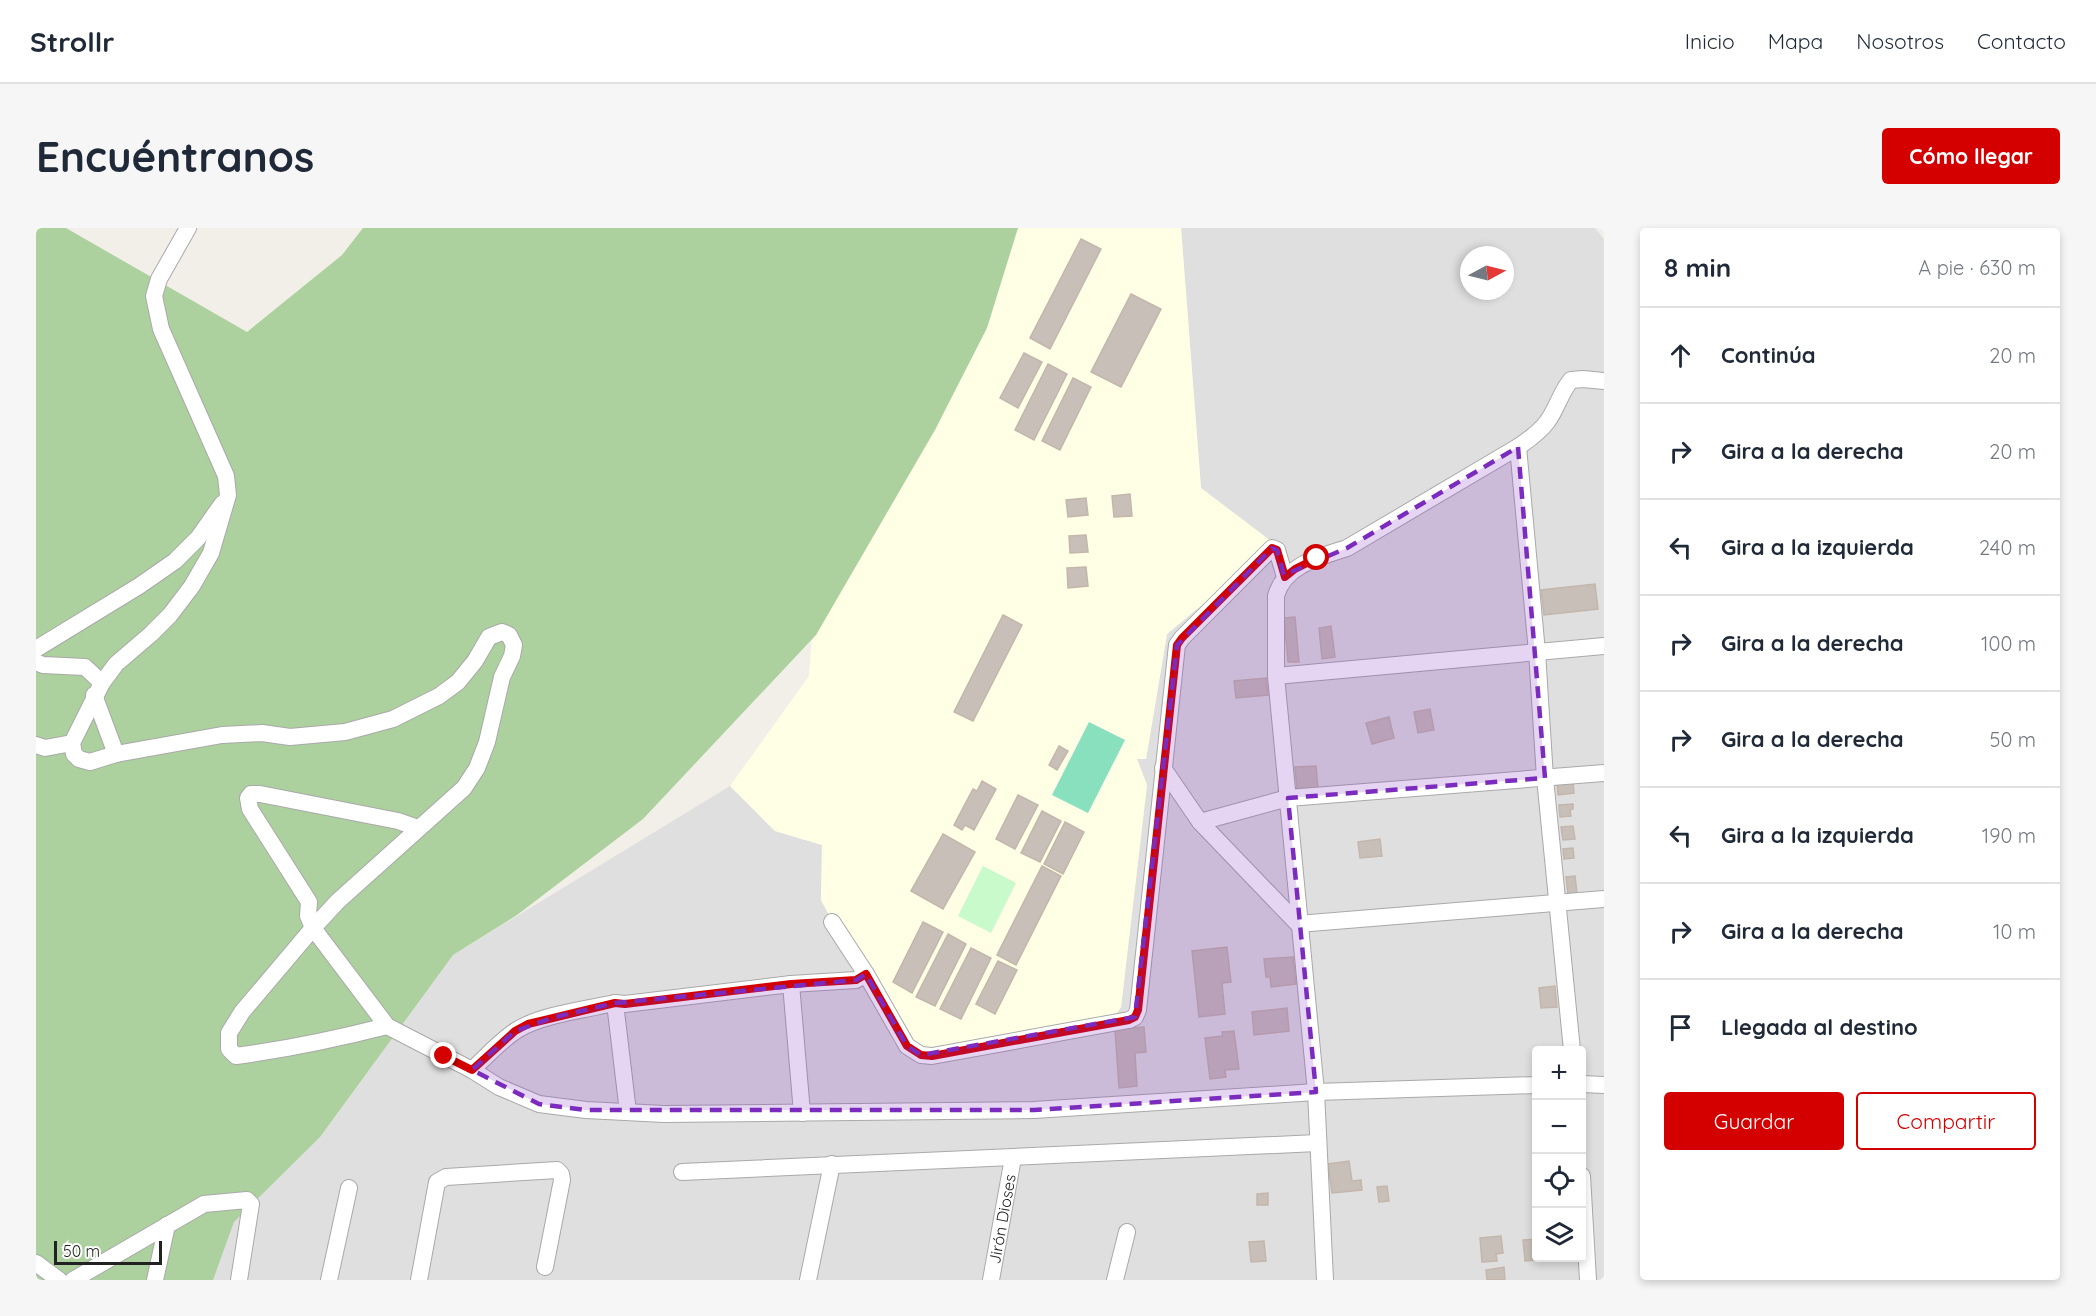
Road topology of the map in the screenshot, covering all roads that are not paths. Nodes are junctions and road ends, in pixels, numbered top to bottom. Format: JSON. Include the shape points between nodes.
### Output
{"nodes":[{"id":1,"x":180,"y":233,"type":"edge"},
{"id":2,"x":1604,"y":381,"type":"edge"},
{"id":3,"x":1518,"y":447,"type":"junction"},
{"id":4,"x":228,"y":495,"type":"junction"},
{"id":5,"x":1285,"y":577,"type":"junction"},
{"id":6,"x":1604,"y":646,"type":"edge"},
{"id":7,"x":36,"y":649,"type":"edge"},
{"id":8,"x":1537,"y":652,"type":"junction"},
{"id":9,"x":36,"y":662,"type":"edge"},
{"id":10,"x":1276,"y":676,"type":"junction"},
{"id":11,"x":98,"y":689,"type":"junction"},
{"id":12,"x":72,"y":743,"type":"junction"},
{"id":13,"x":36,"y":745,"type":"edge"},
{"id":14,"x":116,"y":754,"type":"junction"},
{"id":15,"x":1163,"y":768,"type":"junction"},
{"id":16,"x":1604,"y":773,"type":"edge"},
{"id":17,"x":1545,"y":778,"type":"junction"},
{"id":18,"x":1288,"y":798,"type":"junction"},
{"id":19,"x":1200,"y":822,"type":"junction"},
{"id":20,"x":418,"y":828,"type":"junction"},
{"id":21,"x":1604,"y":899,"type":"edge"},
{"id":22,"x":338,"y":901,"type":"junction"},
{"id":23,"x":309,"y":902,"type":"junction"},
{"id":24,"x":1557,"y":903,"type":"junction"},
{"id":25,"x":832,"y":922,"type":"dead end"},
{"id":26,"x":1299,"y":924,"type":"junction"},
{"id":27,"x":313,"y":928,"type":"junction"},
{"id":28,"x":866,"y":974,"type":"junction"},
{"id":29,"x":791,"y":984,"type":"junction"},
{"id":30,"x":615,"y":1003,"type":"junction"},
{"id":31,"x":387,"y":1026,"type":"junction"},
{"id":32,"x":1572,"y":1046,"type":"edge"},
{"id":33,"x":472,"y":1070,"type":"junction"},
{"id":34,"x":1586,"y":1084,"type":"edge"},
{"id":35,"x":1532,"y":1085,"type":"edge"},
{"id":36,"x":1604,"y":1085,"type":"edge"},
{"id":37,"x":1316,"y":1092,"type":"junction"},
{"id":38,"x":628,"y":1112,"type":"junction"},
{"id":39,"x":802,"y":1113,"type":"junction"},
{"id":40,"x":1317,"y":1143,"type":"junction"},
{"id":41,"x":1012,"y":1158,"type":"junction"},
{"id":42,"x":832,"y":1164,"type":"junction"},
{"id":43,"x":682,"y":1172,"type":"dead end"},
{"id":44,"x":349,"y":1188,"type":"dead end"},
{"id":45,"x":1583,"y":1208,"type":"edge"},
{"id":46,"x":167,"y":1225,"type":"junction"},
{"id":47,"x":1127,"y":1232,"type":"dead end"},
{"id":48,"x":36,"y":1263,"type":"edge"},
{"id":49,"x":545,"y":1267,"type":"dead end"},
{"id":50,"x":59,"y":1280,"type":"edge"},
{"id":51,"x":73,"y":1280,"type":"edge"},
{"id":52,"x":155,"y":1280,"type":"edge"},
{"id":53,"x":239,"y":1280,"type":"edge"},
{"id":54,"x":329,"y":1280,"type":"edge"},
{"id":55,"x":419,"y":1280,"type":"edge"},
{"id":56,"x":808,"y":1280,"type":"edge"},
{"id":57,"x":991,"y":1280,"type":"edge"},
{"id":58,"x":1115,"y":1280,"type":"edge"},
{"id":59,"x":1326,"y":1280,"type":"edge"},
{"id":60,"x":1588,"y":1280,"type":"edge"}],
"edges":[{"from":1,"to":4,"type":"street","via":[[154,296],[157,314],[226,476]]},
{"from":2,"to":3,"type":"street","via":[[1570,380],[1548,421]]},
{"from":3,"to":5,"type":"street","via":[[1347,548],[1317,558]]},
{"from":3,"to":8,"type":"street"},
{"from":4,"to":7,"type":"street","via":[[198,538],[175,561]]},
{"from":4,"to":11,"type":"street","via":[[211,553],[192,586],[151,634],[116,664]]},
{"from":5,"to":10,"type":"street","via":[[1276,596]]},
{"from":5,"to":15,"type":"street","via":[[1277,550],[1272,548],[1177,645]]},
{"from":6,"to":8,"type":"street"},
{"from":8,"to":10,"type":"street"},
{"from":8,"to":17,"type":"street"},
{"from":9,"to":11,"type":"street","via":[[85,667]]},
{"from":10,"to":18,"type":"street"},
{"from":11,"to":12,"type":"street"},
{"from":11,"to":14,"type":"street"},
{"from":12,"to":13,"type":"street","via":[[45,748]]},
{"from":12,"to":14,"type":"street","via":[[79,759],[90,762]]},
{"from":14,"to":20,"type":"street","via":[[222,735],[262,733],[290,737],[345,732],[393,719],[440,696],[458,682],[489,637],[502,632],[509,635],[514,645],[477,768],[464,788]]},
{"from":15,"to":19,"type":"street"},
{"from":15,"to":28,"type":"street","via":[[1135,1017],[921,1055],[907,1046]]},
{"from":16,"to":17,"type":"street"},
{"from":17,"to":18,"type":"street"},
{"from":17,"to":24,"type":"street"},
{"from":18,"to":19,"type":"street"},
{"from":18,"to":26,"type":"street"},
{"from":19,"to":26,"type":"street"},
{"from":20,"to":22,"type":"street"},
{"from":20,"to":23,"type":"street","via":[[251,794],[250,808]]},
{"from":21,"to":24,"type":"street"},
{"from":22,"to":23,"type":"street"},
{"from":22,"to":27,"type":"street"},
{"from":23,"to":27,"type":"street","via":[[308,916]]},
{"from":24,"to":26,"type":"street"},
{"from":24,"to":32,"type":"street"},
{"from":25,"to":28,"type":"street"},
{"from":26,"to":37,"type":"street"},
{"from":27,"to":31,"type":"street"},
{"from":27,"to":31,"type":"street","via":[[242,1012],[229,1033],[229,1049],[237,1056],[316,1044]]},
{"from":28,"to":29,"type":"street","via":[[856,980]]},
{"from":29,"to":30,"type":"street"},
{"from":29,"to":39,"type":"street"},
{"from":30,"to":33,"type":"street","via":[[528,1024]]},
{"from":30,"to":38,"type":"street"},
{"from":31,"to":33,"type":"street"},
{"from":33,"to":38,"type":"street","via":[[539,1104]]},
{"from":34,"to":36,"type":"street"},
{"from":35,"to":37,"type":"street"},
{"from":37,"to":39,"type":"street","via":[[1034,1110]]},
{"from":37,"to":40,"type":"street"},
{"from":38,"to":39,"type":"street"},
{"from":40,"to":41,"type":"street"},
{"from":40,"to":59,"type":"street"},
{"from":41,"to":42,"type":"street"},
{"from":41,"to":57,"type":"street","name":"Jirón Dioses"},
{"from":42,"to":43,"type":"street"},
{"from":42,"to":56,"type":"street"},
{"from":44,"to":54,"type":"street"},
{"from":45,"to":60,"type":"street"},
{"from":46,"to":51,"type":"street"},
{"from":46,"to":52,"type":"street"},
{"from":46,"to":53,"type":"street","via":[[204,1204],[249,1201]]},
{"from":47,"to":58,"type":"street"},
{"from":48,"to":50,"type":"street"},
{"from":49,"to":55,"type":"street","via":[[562,1180],[557,1170],[446,1177],[437,1182]]}]}
